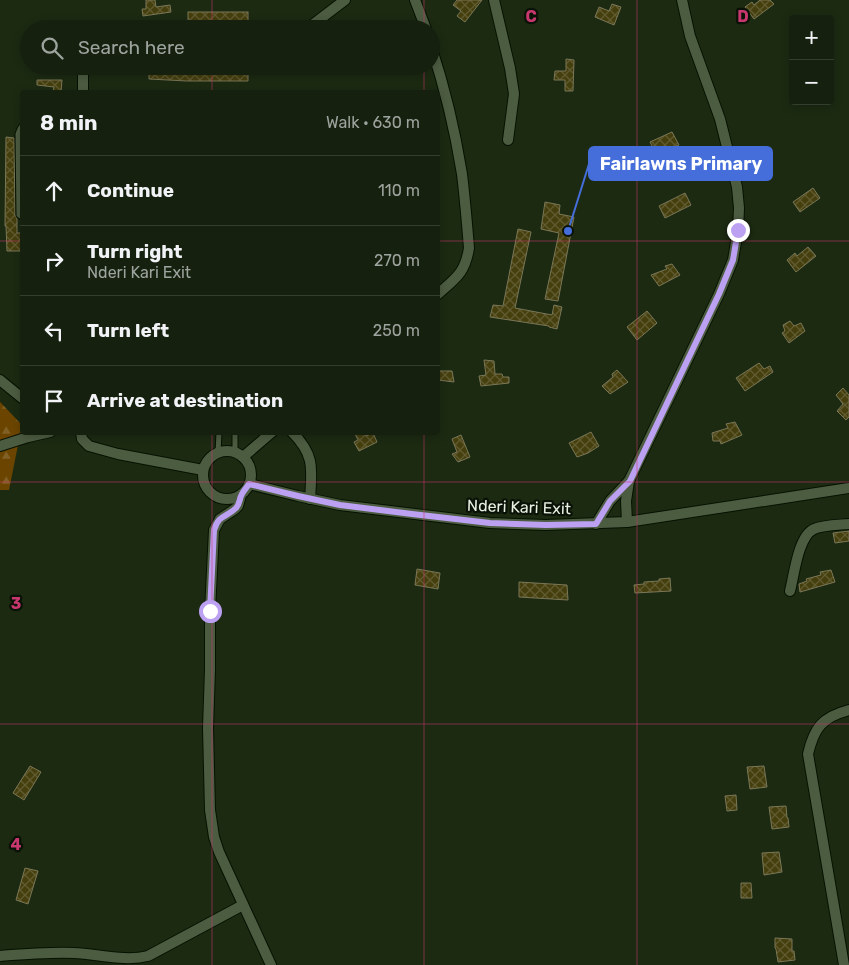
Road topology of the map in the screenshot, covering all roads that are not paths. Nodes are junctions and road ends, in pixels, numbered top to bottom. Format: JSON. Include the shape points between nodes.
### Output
{"nodes":[{"id":1,"x":346,"y":0,"type":"edge"},
{"id":2,"x":415,"y":0,"type":"edge"},
{"id":3,"x":494,"y":0,"type":"edge"},
{"id":4,"x":682,"y":0,"type":"edge"},
{"id":5,"x":319,"y":20,"type":"edge"},
{"id":6,"x":423,"y":20,"type":"edge"},
{"id":7,"x":440,"y":74,"type":"edge"},
{"id":8,"x":83,"y":75,"type":"edge"},
{"id":9,"x":83,"y":90,"type":"edge"},
{"id":10,"x":20,"y":129,"type":"edge"},
{"id":11,"x":508,"y":140,"type":"dead end"},
{"id":12,"x":20,"y":215,"type":"edge"},
{"id":13,"x":440,"y":292,"type":"edge"},
{"id":14,"x":0,"y":380,"type":"edge"},
{"id":15,"x":20,"y":396,"type":"edge"},
{"id":16,"x":37,"y":435,"type":"edge"},
{"id":17,"x":80,"y":435,"type":"edge"},
{"id":18,"x":219,"y":435,"type":"edge"},
{"id":19,"x":236,"y":435,"type":"edge"},
{"id":20,"x":268,"y":435,"type":"edge"},
{"id":21,"x":294,"y":435,"type":"edge"},
{"id":22,"x":0,"y":446,"type":"edge"},
{"id":23,"x":218,"y":453,"type":"junction"},
{"id":24,"x":239,"y":455,"type":"junction"},
{"id":25,"x":203,"y":470,"type":"junction"},
{"id":26,"x":630,"y":481,"type":"junction"},
{"id":27,"x":249,"y":484,"type":"junction"},
{"id":28,"x":849,"y":488,"type":"edge"},
{"id":29,"x":241,"y":495,"type":"junction"},
{"id":30,"x":310,"y":499,"type":"junction"},
{"id":31,"x":627,"y":522,"type":"junction"},
{"id":32,"x":596,"y":524,"type":"junction"},
{"id":33,"x":849,"y":524,"type":"edge"},
{"id":34,"x":790,"y":592,"type":"dead end"},
{"id":35,"x":849,"y":710,"type":"edge"},
{"id":36,"x":243,"y":905,"type":"junction"},
{"id":37,"x":0,"y":956,"type":"edge"},
{"id":38,"x":272,"y":965,"type":"edge"},
{"id":39,"x":844,"y":965,"type":"edge"}],
"edges":[{"from":1,"to":5,"type":"street"},
{"from":2,"to":6,"type":"street"},
{"from":3,"to":11,"type":"street","via":[[514,94]]},
{"from":4,"to":26,"type":"street","via":[[690,36],[720,118],[737,187],[738,230],[733,260],[719,294]]},
{"from":7,"to":13,"type":"street","via":[[462,175],[469,248],[463,269]]},
{"from":8,"to":9,"type":"street"},
{"from":10,"to":12,"type":"lane"},
{"from":14,"to":15,"type":"street"},
{"from":16,"to":22,"type":"street"},
{"from":17,"to":25,"type":"street","via":[[89,446]]},
{"from":18,"to":23,"type":"lane"},
{"from":19,"to":24,"type":"lane"},
{"from":20,"to":24,"type":"street"},
{"from":21,"to":30,"type":"street","via":[[307,450],[310,460]]},
{"from":23,"to":24,"type":"street","via":[[226,451]]},
{"from":23,"to":25,"type":"street","via":[[210,458]]},
{"from":24,"to":27,"type":"street","via":[[248,463]]},
{"from":25,"to":29,"type":"street","via":[[204,483],[214,496],[230,499]]},
{"from":26,"to":31,"type":"street","via":[[626,501]]},
{"from":26,"to":32,"type":"street","via":[[610,501]]},
{"from":27,"to":29,"type":"street"},
{"from":27,"to":30,"type":"street","name":"Nderi Kari Exit"},
{"from":28,"to":31,"type":"street","name":"Nderi Kari Exit"},
{"from":29,"to":36,"type":"street","via":[[238,506],[220,519],[214,530],[208,728],[210,810],[214,836]]},
{"from":30,"to":32,"type":"street","name":"Nderi Kari Exit","via":[[490,523]]},
{"from":31,"to":32,"type":"street","name":"Nderi Kari Exit"},
{"from":33,"to":34,"type":"street","via":[[815,529],[806,536],[800,547]]},
{"from":35,"to":39,"type":"street","via":[[822,723],[813,734],[808,754]]},
{"from":36,"to":37,"type":"street","via":[[148,956],[129,959],[54,952]]},
{"from":36,"to":38,"type":"street"}]}
